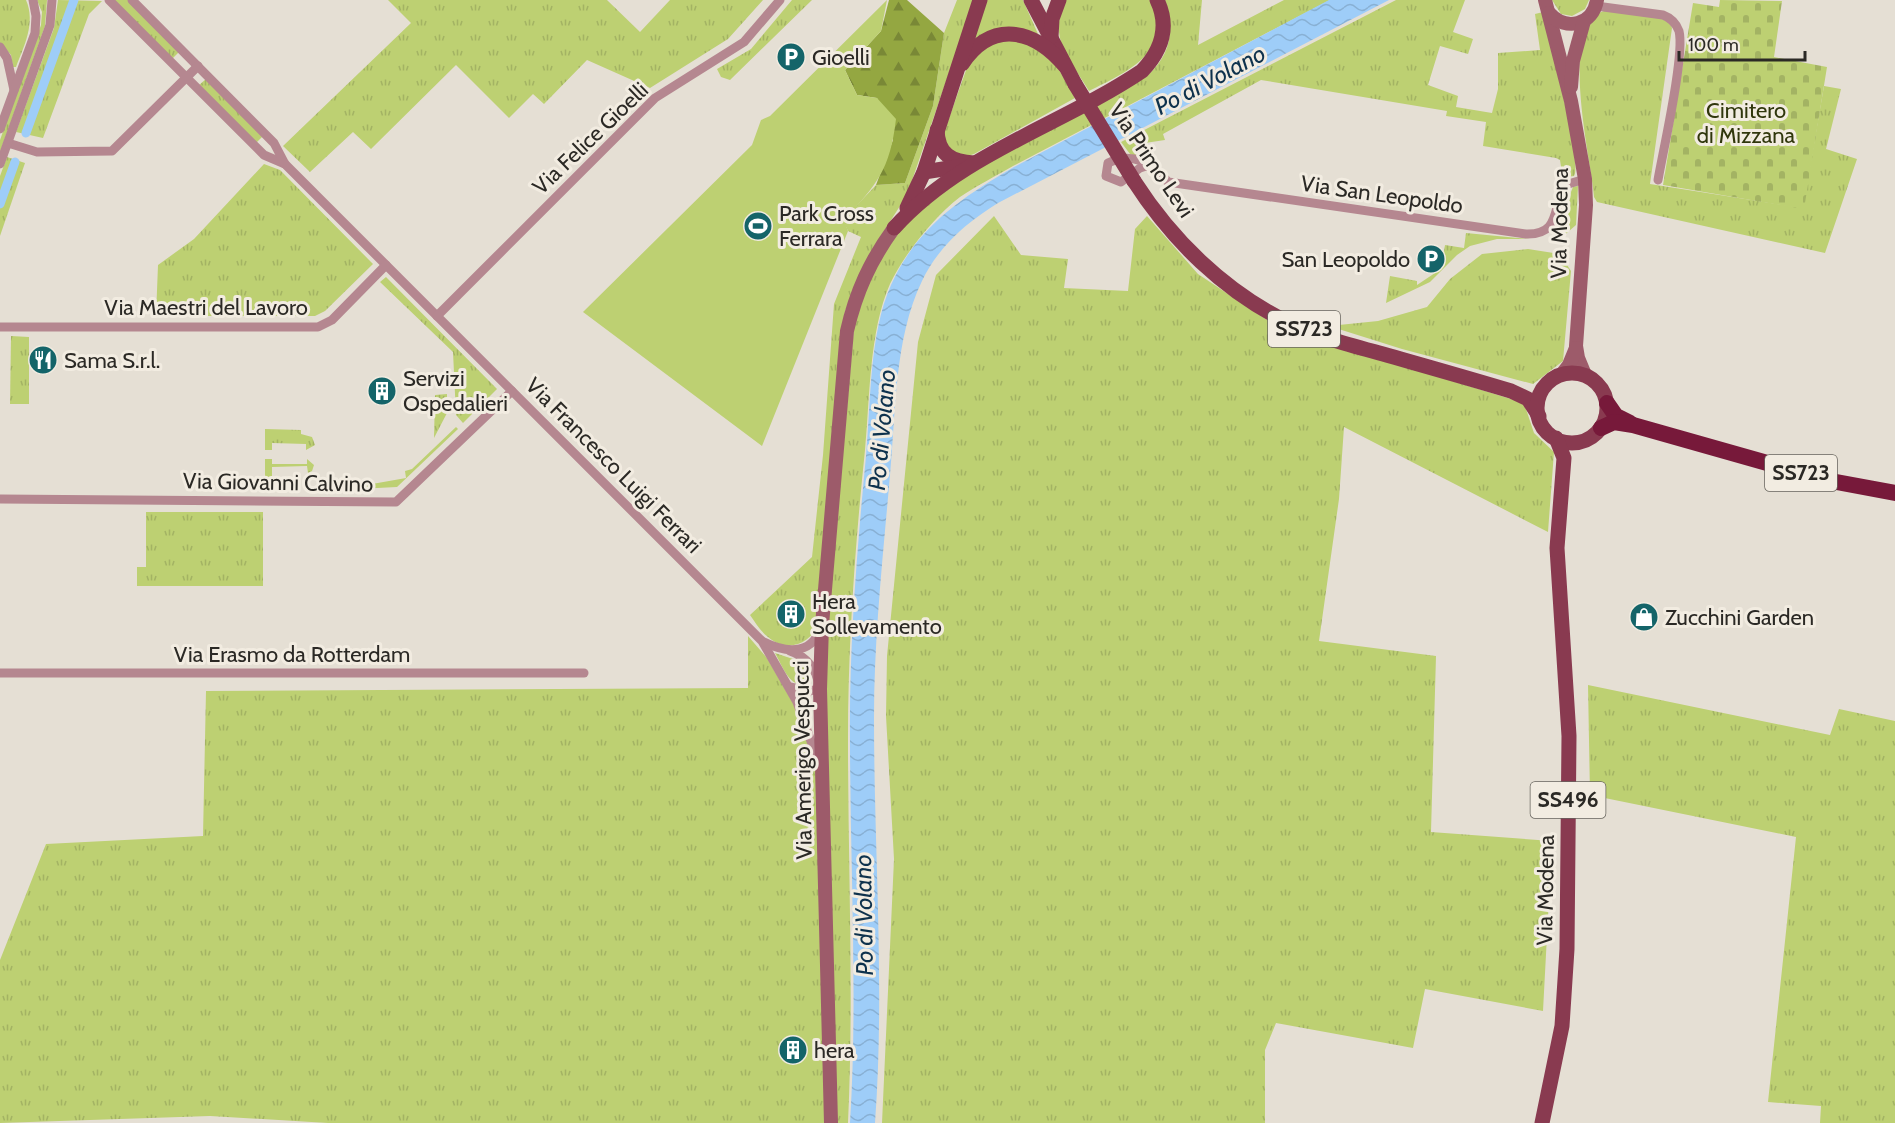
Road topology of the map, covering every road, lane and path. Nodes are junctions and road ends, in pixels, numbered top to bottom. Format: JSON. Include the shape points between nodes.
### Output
{"nodes":[{"id":1,"x":33,"y":0,"type":"edge"},
{"id":2,"x":52,"y":0,"type":"edge"},
{"id":3,"x":110,"y":0,"type":"edge"},
{"id":4,"x":132,"y":0,"type":"edge"},
{"id":5,"x":780,"y":0,"type":"edge"},
{"id":6,"x":980,"y":0,"type":"edge"},
{"id":7,"x":1031,"y":0,"type":"edge"},
{"id":8,"x":1059,"y":0,"type":"edge"},
{"id":9,"x":1157,"y":0,"type":"edge"},
{"id":10,"x":1597,"y":3,"type":"edge"},
{"id":11,"x":1547,"y":7,"type":"edge"},
{"id":12,"x":1584,"y":21,"type":"junction"},
{"id":13,"x":1051,"y":40,"type":"junction"},
{"id":14,"x":0,"y":47,"type":"edge"},
{"id":15,"x":198,"y":66,"type":"junction"},
{"id":16,"x":1065,"y":66,"type":"junction"},
{"id":17,"x":186,"y":77,"type":"junction"},
{"id":18,"x":953,"y":83,"type":"junction"},
{"id":19,"x":14,"y":91,"type":"junction"},
{"id":20,"x":1571,"y":101,"type":"junction"},
{"id":21,"x":0,"y":129,"type":"edge"},
{"id":22,"x":938,"y":130,"type":"junction"},
{"id":23,"x":8,"y":143,"type":"junction"},
{"id":24,"x":974,"y":163,"type":"junction"},
{"id":25,"x":0,"y":164,"type":"edge"},
{"id":26,"x":285,"y":164,"type":"junction"},
{"id":27,"x":1149,"y":165,"type":"dead end"},
{"id":28,"x":924,"y":172,"type":"junction"},
{"id":29,"x":1585,"y":179,"type":"junction"},
{"id":30,"x":1658,"y":180,"type":"dead end"},
{"id":31,"x":894,"y":228,"type":"junction"},
{"id":32,"x":386,"y":265,"type":"junction"},
{"id":33,"x":437,"y":316,"type":"junction"},
{"id":34,"x":0,"y":327,"type":"edge"},
{"id":35,"x":1576,"y":346,"type":"junction"},
{"id":36,"x":1562,"y":374,"type":"junction"},
{"id":37,"x":1585,"y":375,"type":"junction"},
{"id":38,"x":1544,"y":387,"type":"junction"},
{"id":39,"x":1511,"y":390,"type":"junction"},
{"id":40,"x":512,"y":391,"type":"junction"},
{"id":41,"x":1607,"y":404,"type":"junction"},
{"id":42,"x":1539,"y":416,"type":"junction"},
{"id":43,"x":1633,"y":425,"type":"junction"},
{"id":44,"x":1601,"y":428,"type":"junction"},
{"id":45,"x":1556,"y":438,"type":"junction"},
{"id":46,"x":1581,"y":441,"type":"junction"},
{"id":47,"x":1564,"y":475,"type":"junction"},
{"id":48,"x":1895,"y":493,"type":"edge"},
{"id":49,"x":0,"y":499,"type":"edge"},
{"id":50,"x":822,"y":625,"type":"junction"},
{"id":51,"x":762,"y":641,"type":"junction"},
{"id":52,"x":790,"y":651,"type":"junction"},
{"id":53,"x":0,"y":673,"type":"edge"},
{"id":54,"x":584,"y":673,"type":"dead end"},
{"id":55,"x":790,"y":687,"type":"junction"},
{"id":56,"x":820,"y":689,"type":"junction"},
{"id":57,"x":821,"y":772,"type":"junction"},
{"id":58,"x":831,"y":1123,"type":"edge"},
{"id":59,"x":1542,"y":1123,"type":"edge"}],
"edges":[{"from":1,"to":19,"type":"street","via":[[35,33]]},
{"from":2,"to":23,"type":"street","via":[[50,25]]},
{"from":3,"to":17,"type":"street","name":"Via Francesco Luigi Ferrari"},
{"from":4,"to":15,"type":"street","name":"Via Francesco Luigi Ferrari"},
{"from":5,"to":33,"type":"street","name":"Via Felice Gioelli","via":[[744,42],[655,98]]},
{"from":6,"to":18,"type":"main road"},
{"from":7,"to":13,"type":"main road","name":"Via Primo Levi","number":"SS723"},
{"from":8,"to":13,"type":"main road","via":[[1052,19]]},
{"from":9,"to":24,"type":"main road","via":[[1163,35],[1142,71]]},
{"from":10,"to":12,"type":"main road","name":"Via Modena"},
{"from":10,"to":30,"type":"street","name":"Via Modena","via":[[1663,15],[1678,29],[1678,58]]},
{"from":11,"to":12,"type":"main road","name":"Via Modena","via":[[1566,24]]},
{"from":11,"to":20,"type":"main road","name":"Via Modena"},
{"from":12,"to":20,"type":"main road","name":"Via Modena","via":[[1573,62]]},
{"from":13,"to":16,"type":"main road","name":"Via Primo Levi","number":"SS723"},
{"from":14,"to":19,"type":"street","via":[[7,58]]},
{"from":15,"to":17,"type":"street"},
{"from":15,"to":26,"type":"street","name":"Via Francesco Luigi Ferrari","via":[[274,143]]},
{"from":16,"to":18,"type":"main road","via":[[1037,39],[1006,35],[975,47]]},
{"from":16,"to":39,"type":"main road","name":"Via Primo Levi","number":"SS723","bridge":true,"via":[[1160,217],[1196,258],[1233,288],[1270,313],[1323,337]]},
{"from":17,"to":23,"type":"street","via":[[111,151],[37,152]]},
{"from":17,"to":26,"type":"street","name":"Via Francesco Luigi Ferrari","via":[[264,155]]},
{"from":18,"to":22,"type":"main road"},
{"from":19,"to":21,"type":"street"},
{"from":20,"to":29,"type":"main road","name":"Via Modena"},
{"from":22,"to":24,"type":"main road","via":[[939,145],[948,157]]},
{"from":22,"to":28,"type":"main road"},
{"from":23,"to":25,"type":"street"},
{"from":24,"to":28,"type":"main road"},
{"from":24,"to":31,"type":"main road","via":[[923,200]]},
{"from":26,"to":32,"type":"street","name":"Via Francesco Luigi Ferrari"},
{"from":27,"to":29,"type":"street","name":"Via San Leopoldo","via":[[1168,182],[1526,234],[1550,227],[1565,185]]},
{"from":28,"to":31,"type":"main road","via":[[913,199]]},
{"from":29,"to":35,"type":"main road","name":"Via Modena"},
{"from":31,"to":50,"type":"main road","name":"Via Amerigo Vespucci","via":[[862,279],[847,331]]},
{"from":32,"to":33,"type":"street","name":"Via Francesco Luigi Ferrari"},
{"from":32,"to":34,"type":"street","name":"Via Maestri del Lavoro","via":[[332,320],[318,327]]},
{"from":33,"to":40,"type":"street","name":"Via Francesco Luigi Ferrari"},
{"from":35,"to":36,"type":"main road","name":"Via Modena"},
{"from":35,"to":37,"type":"main road","name":"Via Modena"},
{"from":36,"to":37,"type":"main road"},
{"from":36,"to":38,"type":"main road","number":"SS723"},
{"from":37,"to":41,"type":"main road","number":"SS723","via":[[1601,388]]},
{"from":38,"to":39,"type":"main road","number":"SS723","via":[[1531,392]]},
{"from":38,"to":42,"type":"main road","via":[[1538,403]]},
{"from":39,"to":42,"type":"main road","number":"SS723","via":[[1528,399]]},
{"from":40,"to":49,"type":"street","name":"Via Giovanni Calvino","via":[[396,502]]},
{"from":40,"to":51,"type":"street","name":"Via Francesco Luigi Ferrari"},
{"from":41,"to":43,"type":"highway","number":"SS723","via":[[1616,416]]},
{"from":41,"to":44,"type":"main road"},
{"from":42,"to":45,"type":"main road","number":"SS723","via":[[1545,429]]},
{"from":43,"to":44,"type":"highway","number":"SS723","via":[[1614,422]]},
{"from":43,"to":48,"type":"highway","number":"SS723","via":[[1831,481]]},
{"from":44,"to":46,"type":"main road","number":"SS723"},
{"from":45,"to":46,"type":"main road"},
{"from":45,"to":47,"type":"main road","name":"Via Modena","number":"SS496","via":[[1563,451]]},
{"from":46,"to":47,"type":"main road","name":"Via Modena","number":"SS496","via":[[1570,454]]},
{"from":47,"to":59,"type":"main road","name":"Via Modena","number":"SS496","via":[[1557,548],[1569,736],[1567,958],[1562,1026]]},
{"from":50,"to":52,"type":"street","via":[[814,641]]},
{"from":50,"to":56,"type":"main road","name":"Via Amerigo Vespucci"},
{"from":51,"to":52,"type":"street","name":"Via Francesco Luigi Ferrari"},
{"from":51,"to":55,"type":"street","name":"Via Francesco Luigi Ferrari"},
{"from":52,"to":56,"type":"street","name":"Via Francesco Luigi Ferrari","via":[[810,664]]},
{"from":53,"to":54,"type":"street","name":"Via Erasmo da Rotterdam"},
{"from":55,"to":56,"type":"street"},
{"from":55,"to":57,"type":"street","name":"Via Francesco Luigi Ferrari"},
{"from":56,"to":57,"type":"main road","name":"Via Amerigo Vespucci"},
{"from":57,"to":58,"type":"main road","name":"Via Amerigo Vespucci"}]}
